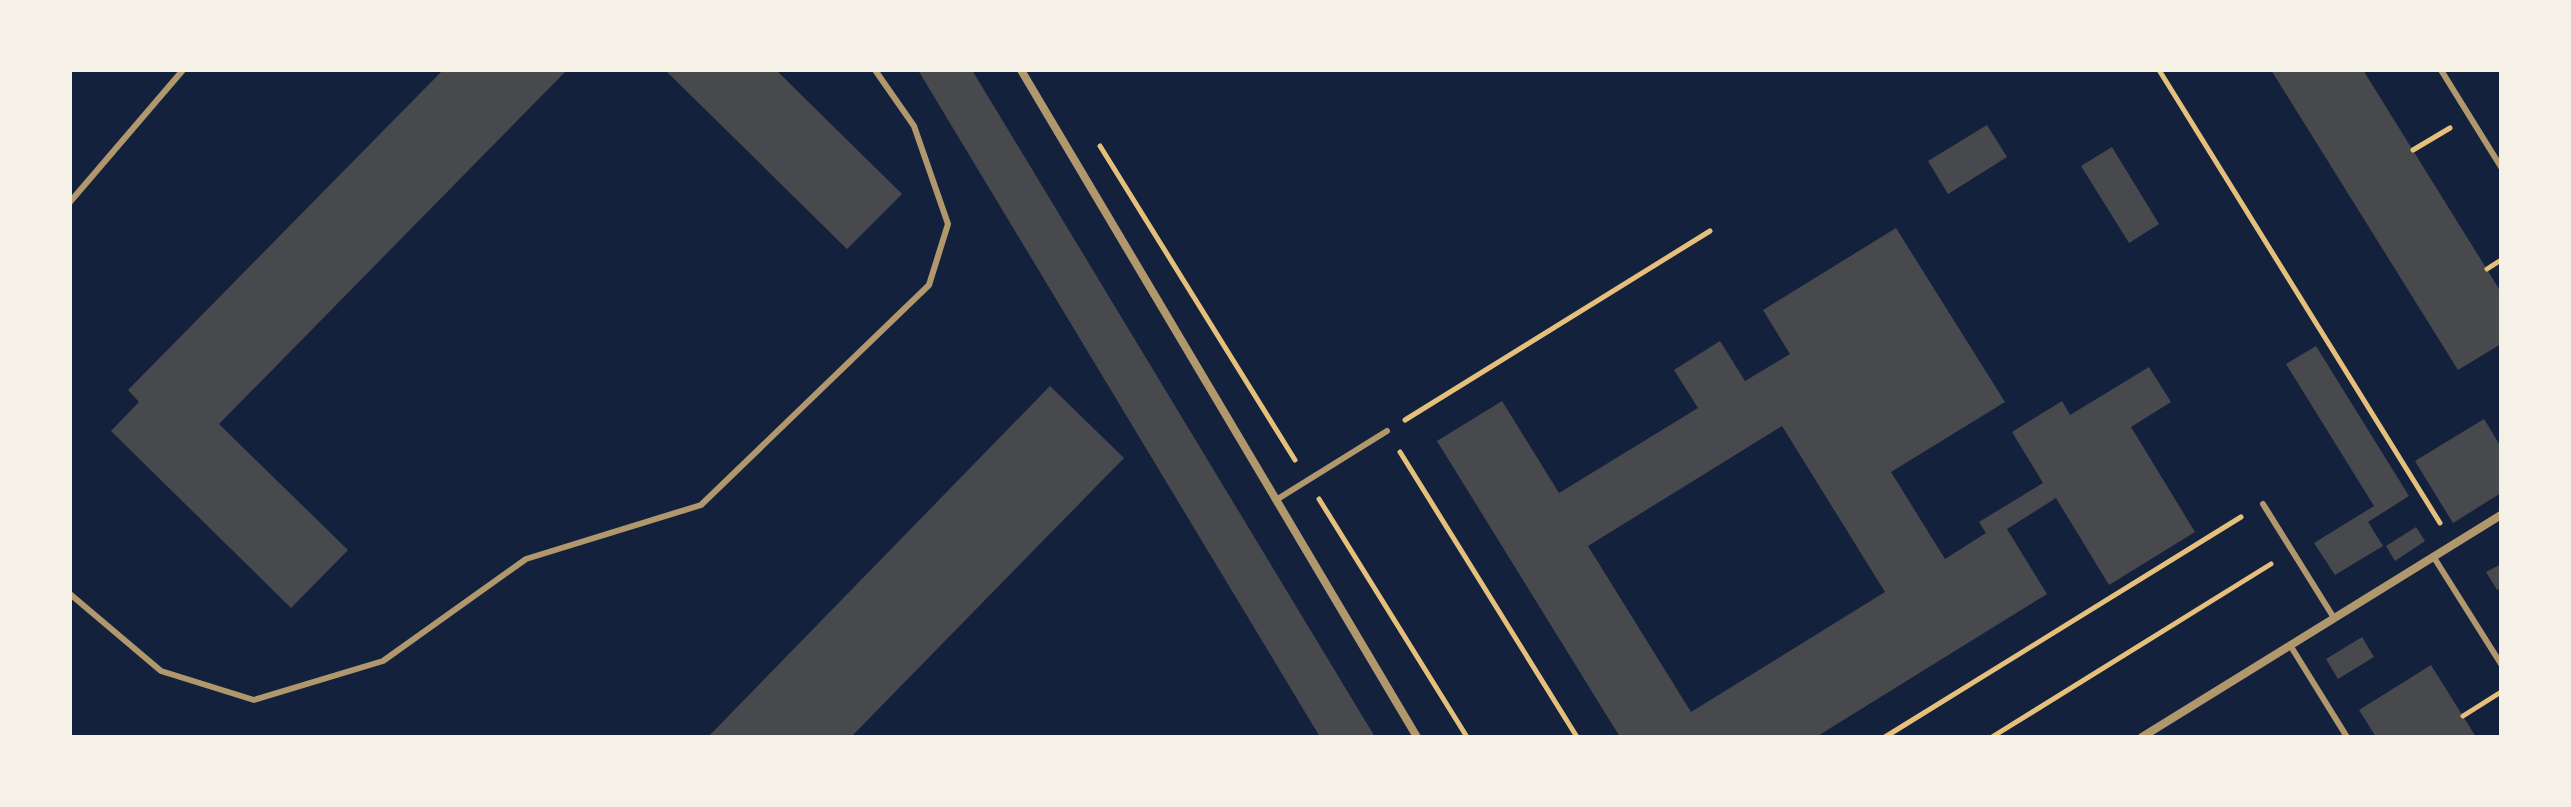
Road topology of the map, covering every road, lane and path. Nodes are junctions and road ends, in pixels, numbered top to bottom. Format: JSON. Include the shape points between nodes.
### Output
{"nodes":[{"id":1,"x":183,"y":70,"type":"edge"},
{"id":2,"x":875,"y":70,"type":"edge"},
{"id":3,"x":1021,"y":70,"type":"edge"},
{"id":4,"x":2159,"y":70,"type":"edge"},
{"id":5,"x":2441,"y":70,"type":"edge"},
{"id":6,"x":2469,"y":115,"type":"junction"},
{"id":7,"x":1094,"y":136,"type":"dead end"},
{"id":8,"x":2413,"y":150,"type":"dead end"},
{"id":9,"x":2501,"y":167,"type":"edge"},
{"id":10,"x":70,"y":202,"type":"edge"},
{"id":11,"x":1710,"y":231,"type":"dead end"},
{"id":12,"x":2501,"y":260,"type":"edge"},
{"id":13,"x":2487,"y":269,"type":"dead end"},
{"id":14,"x":1387,"y":431,"type":"junction"},
{"id":15,"x":1307,"y":480,"type":"junction"},
{"id":16,"x":1276,"y":500,"type":"junction"},
{"id":17,"x":2263,"y":504,"type":"joint"},
{"id":18,"x":2501,"y":515,"type":"edge"},
{"id":19,"x":2453,"y":544,"type":"junction"},
{"id":20,"x":2292,"y":551,"type":"junction"},
{"id":21,"x":2433,"y":556,"type":"junction"},
{"id":22,"x":70,"y":594,"type":"edge"},
{"id":23,"x":2334,"y":618,"type":"junction"},
{"id":24,"x":2290,"y":645,"type":"junction"},
{"id":25,"x":2501,"y":664,"type":"edge"},
{"id":26,"x":2501,"y":692,"type":"edge"},
{"id":27,"x":2463,"y":716,"type":"dead end"},
{"id":28,"x":1417,"y":737,"type":"edge"},
{"id":29,"x":1467,"y":737,"type":"edge"},
{"id":30,"x":1577,"y":737,"type":"edge"},
{"id":31,"x":1885,"y":737,"type":"edge"},
{"id":32,"x":1992,"y":737,"type":"edge"},
{"id":33,"x":2142,"y":737,"type":"edge"},
{"id":34,"x":2347,"y":737,"type":"edge"}],
"edges":[{"from":1,"to":10,"type":"lane"},
{"from":2,"to":22,"type":"lane","via":[[914,126],[948,224],[929,285],[701,505],[526,559],[383,661],[254,700],[161,671]]},
{"from":3,"to":16,"type":"street"},
{"from":4,"to":19,"type":"path"},
{"from":5,"to":6,"type":"lane"},
{"from":6,"to":8,"type":"path"},
{"from":6,"to":9,"type":"lane"},
{"from":7,"to":15,"type":"path"},
{"from":11,"to":14,"type":"path"},
{"from":12,"to":13,"type":"path"},
{"from":14,"to":15,"type":"lane"},
{"from":14,"to":30,"type":"path"},
{"from":15,"to":16,"type":"lane"},
{"from":15,"to":29,"type":"path"},
{"from":16,"to":28,"type":"street"},
{"from":17,"to":20,"type":"lane"},
{"from":17,"to":31,"type":"path"},
{"from":18,"to":19,"type":"street"},
{"from":19,"to":21,"type":"street"},
{"from":20,"to":23,"type":"lane"},
{"from":20,"to":32,"type":"path"},
{"from":21,"to":23,"type":"street"},
{"from":21,"to":25,"type":"lane"},
{"from":23,"to":24,"type":"street"},
{"from":24,"to":33,"type":"street"},
{"from":24,"to":34,"type":"lane"},
{"from":26,"to":27,"type":"path"}]}
